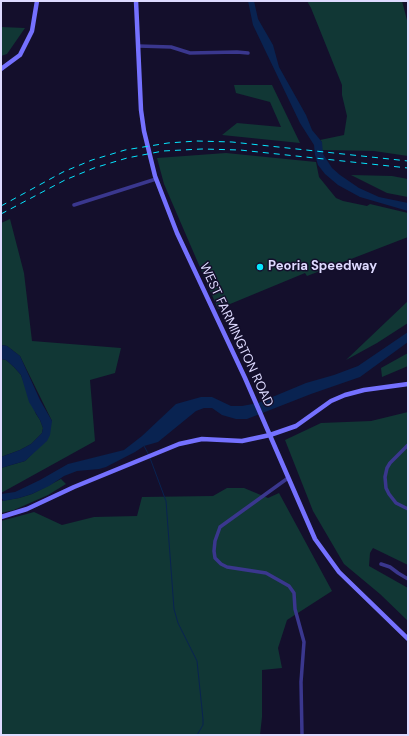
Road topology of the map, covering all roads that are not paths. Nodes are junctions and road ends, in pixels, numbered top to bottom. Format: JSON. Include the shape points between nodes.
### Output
{"nodes":[{"id":1,"x":37,"y":1,"type":"edge"},
{"id":2,"x":136,"y":1,"type":"edge"},
{"id":3,"x":138,"y":46,"type":"junction"},
{"id":4,"x":248,"y":53,"type":"dead end"},
{"id":5,"x":1,"y":69,"type":"edge"},
{"id":6,"x":156,"y":179,"type":"junction"},
{"id":7,"x":74,"y":205,"type":"dead end"},
{"id":8,"x":408,"y":384,"type":"edge"},
{"id":9,"x":270,"y":435,"type":"junction"},
{"id":10,"x":408,"y":446,"type":"edge"},
{"id":11,"x":288,"y":478,"type":"junction"},
{"id":12,"x":408,"y":509,"type":"edge"},
{"id":13,"x":1,"y":517,"type":"edge"},
{"id":14,"x":381,"y":564,"type":"dead end"},
{"id":15,"x":408,"y":579,"type":"edge"},
{"id":16,"x":408,"y":639,"type":"edge"},
{"id":17,"x":302,"y":735,"type":"edge"}],
"edges":[{"from":1,"to":5,"type":"main road","via":[[32,30],[20,55]]},
{"from":2,"to":3,"type":"main road","name":"WEST FARMINGTON ROAD"},
{"from":3,"to":4,"type":"street","via":[[171,47],[190,53]]},
{"from":3,"to":6,"type":"main road","name":"WEST FARMINGTON ROAD","via":[[142,118]]},
{"from":6,"to":7,"type":"street"},
{"from":6,"to":9,"type":"main road","name":"WEST FARMINGTON ROAD","via":[[189,260]]},
{"from":8,"to":9,"type":"main road","via":[[345,395],[325,405],[296,426]]},
{"from":9,"to":11,"type":"main road","name":"WEST FARMINGTON ROAD"},
{"from":9,"to":13,"type":"main road","via":[[242,441],[211,439],[179,444],[27,509]]},
{"from":10,"to":12,"type":"street","via":[[390,462],[385,477],[388,494]]},
{"from":11,"to":16,"type":"main road","name":"WEST FARMINGTON ROAD","via":[[312,533],[330,561],[345,579]]},
{"from":11,"to":17,"type":"street","via":[[220,527],[214,551],[215,558],[220,564],[266,573],[289,586],[294,593],[295,609],[304,642],[301,685]]},
{"from":14,"to":15,"type":"street"}]}
